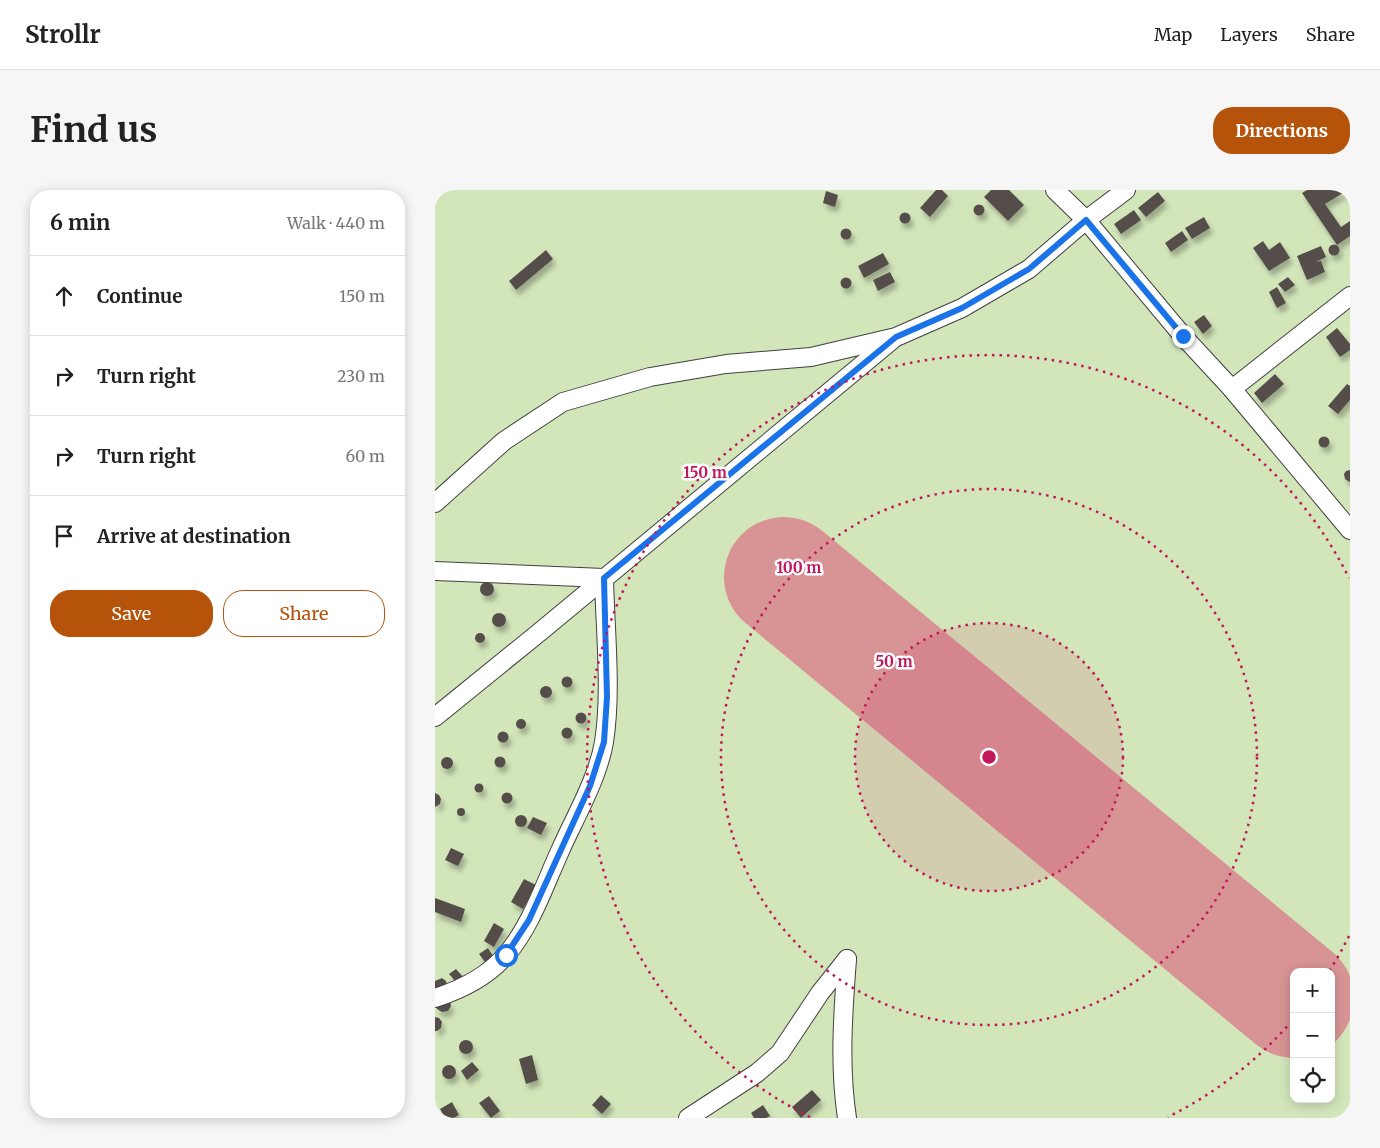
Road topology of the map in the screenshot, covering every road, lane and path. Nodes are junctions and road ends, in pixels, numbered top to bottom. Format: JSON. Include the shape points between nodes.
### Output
{"nodes":[{"id":1,"x":1055,"y":190,"type":"edge"},
{"id":2,"x":1125,"y":190,"type":"edge"},
{"id":3,"x":1086,"y":220,"type":"junction"},
{"id":4,"x":1350,"y":296,"type":"edge"},
{"id":5,"x":896,"y":337,"type":"junction"},
{"id":6,"x":1232,"y":389,"type":"junction"},
{"id":7,"x":435,"y":503,"type":"edge"},
{"id":8,"x":1350,"y":530,"type":"edge"},
{"id":9,"x":435,"y":571,"type":"edge"},
{"id":10,"x":604,"y":578,"type":"junction"},
{"id":11,"x":435,"y":717,"type":"edge"},
{"id":12,"x":435,"y":998,"type":"edge"},
{"id":13,"x":688,"y":1118,"type":"edge"},
{"id":14,"x":847,"y":1118,"type":"edge"}],
"edges":[{"from":1,"to":3,"type":"street"},
{"from":2,"to":3,"type":"street"},
{"from":3,"to":5,"type":"street","via":[[1029,269],[962,308]]},
{"from":3,"to":6,"type":"street"},
{"from":4,"to":6,"type":"street"},
{"from":5,"to":7,"type":"street","via":[[811,358],[726,364],[650,377],[563,402],[504,442]]},
{"from":5,"to":10,"type":"street"},
{"from":6,"to":8,"type":"street"},
{"from":9,"to":10,"type":"street"},
{"from":10,"to":11,"type":"street"},
{"from":10,"to":12,"type":"street","via":[[607,697],[604,742],[590,786],[529,920],[506,955],[493,968],[455,992]]},
{"from":13,"to":14,"type":"street","via":[[757,1073],[780,1053],[847,959],[843,1051]]}]}
